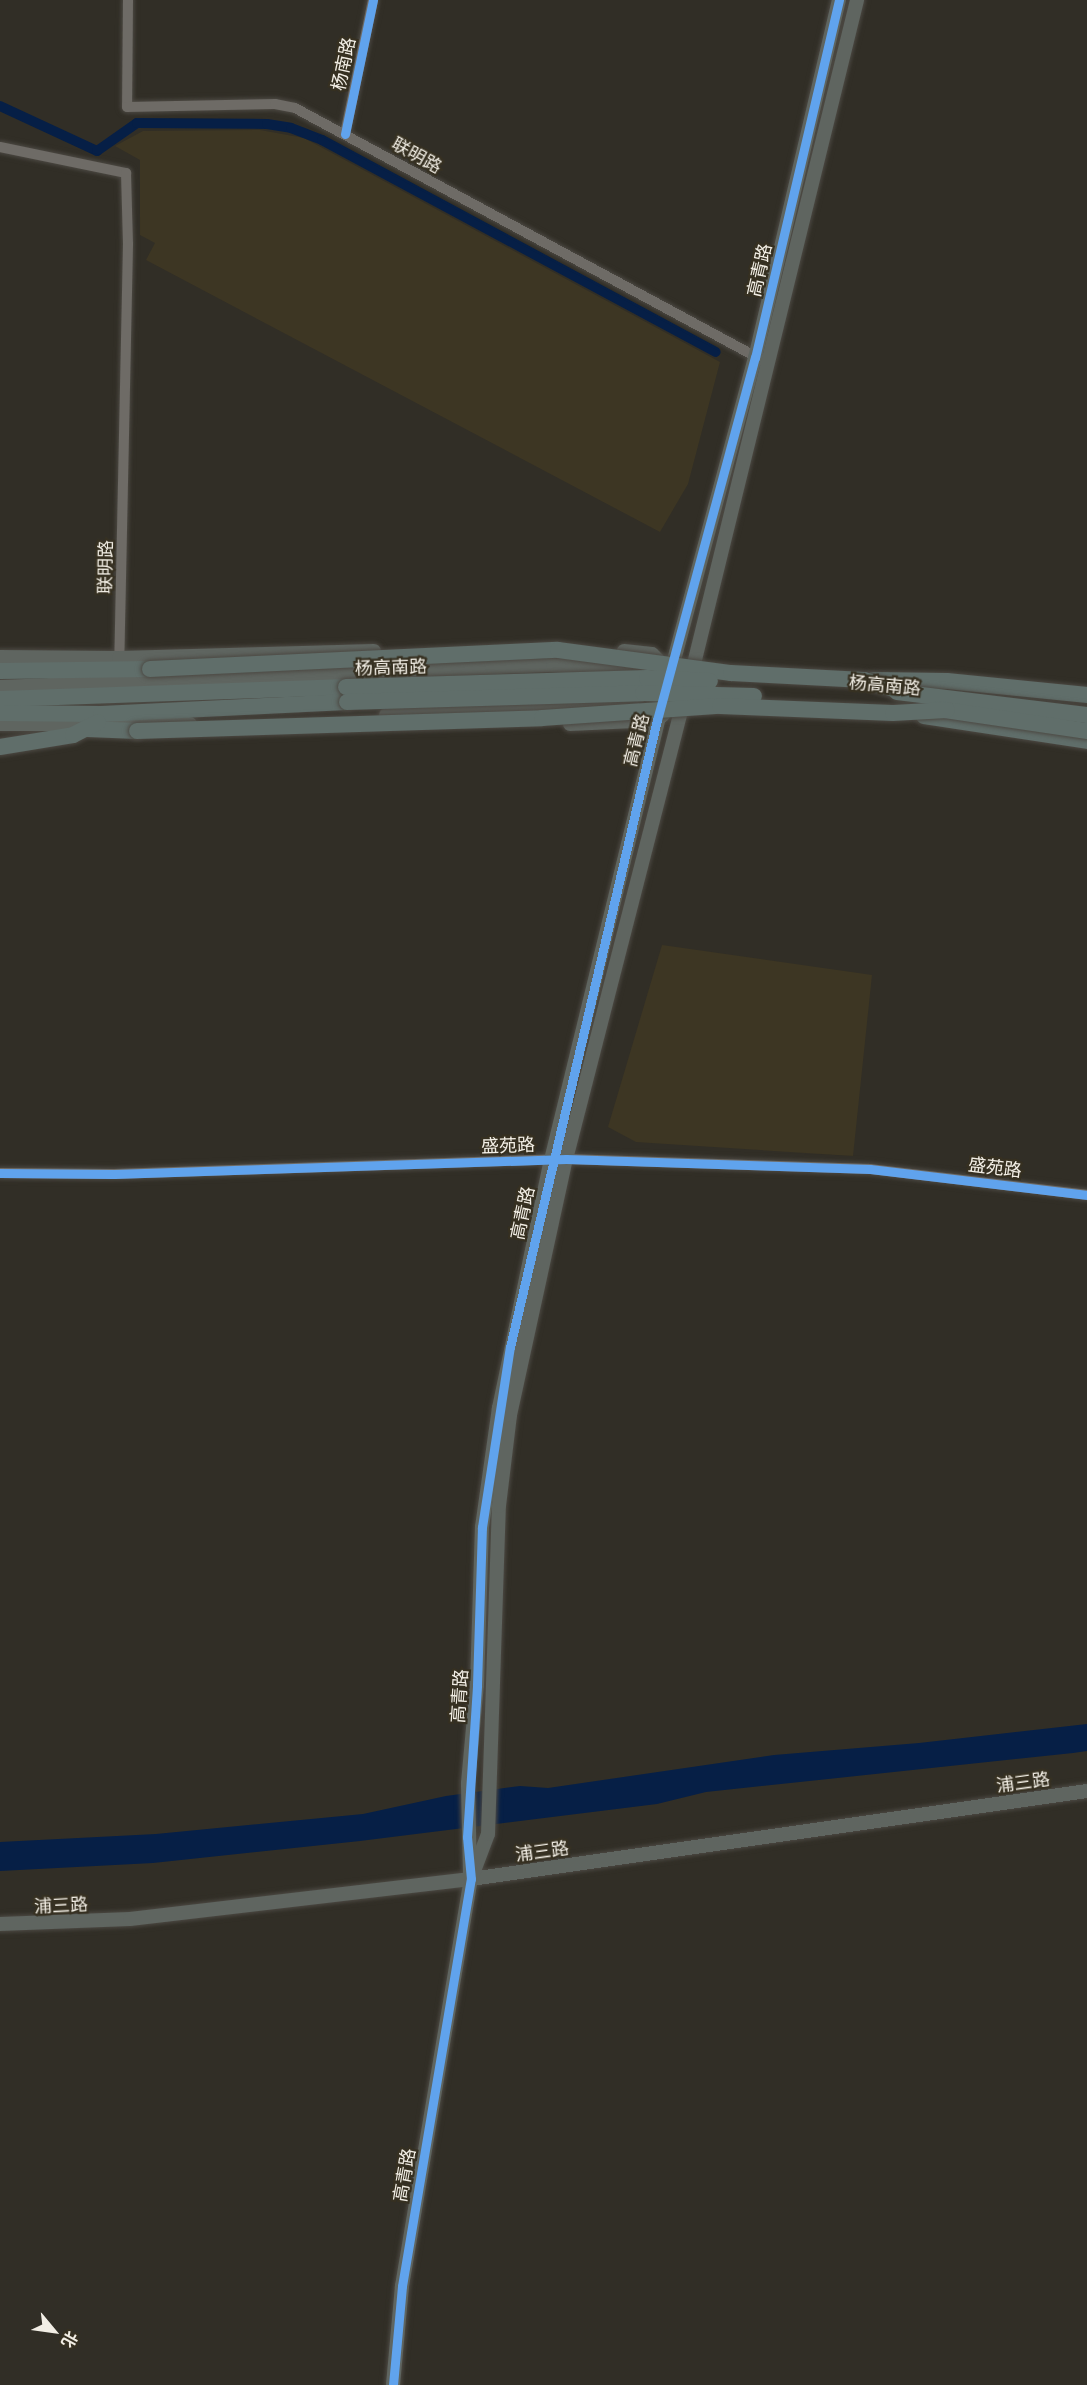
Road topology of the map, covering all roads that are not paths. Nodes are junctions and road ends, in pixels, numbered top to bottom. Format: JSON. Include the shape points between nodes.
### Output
{"nodes":[{"id":1,"x":128,"y":0,"type":"edge"},
{"id":2,"x":373,"y":0,"type":"edge"},
{"id":3,"x":839,"y":0,"type":"edge"},
{"id":4,"x":857,"y":0,"type":"edge"},
{"id":5,"x":345,"y":134,"type":"junction"},
{"id":6,"x":0,"y":147,"type":"edge"},
{"id":7,"x":761,"y":360,"type":"junction"},
{"id":8,"x":697,"y":653,"type":"junction"},
{"id":9,"x":38,"y":657,"type":"junction"},
{"id":10,"x":119,"y":658,"type":"junction"},
{"id":11,"x":88,"y":670,"type":"junction"},
{"id":12,"x":671,"y":673,"type":"junction"},
{"id":13,"x":690,"y":676,"type":"junction"},
{"id":14,"x":717,"y":676,"type":"junction"},
{"id":15,"x":65,"y":678,"type":"junction"},
{"id":16,"x":864,"y":680,"type":"junction"},
{"id":17,"x":805,"y":681,"type":"junction"},
{"id":18,"x":99,"y":690,"type":"junction"},
{"id":19,"x":2,"y":692,"type":"edge"},
{"id":20,"x":907,"y":693,"type":"junction"},
{"id":21,"x":346,"y":694,"type":"junction"},
{"id":22,"x":685,"y":695,"type":"junction"},
{"id":23,"x":1087,"y":695,"type":"edge"},
{"id":24,"x":662,"y":703,"type":"junction"},
{"id":25,"x":947,"y":710,"type":"junction"},
{"id":26,"x":146,"y":712,"type":"junction"},
{"id":27,"x":893,"y":713,"type":"junction"},
{"id":28,"x":1087,"y":713,"type":"edge"},
{"id":29,"x":657,"y":720,"type":"junction"},
{"id":30,"x":170,"y":721,"type":"junction"},
{"id":31,"x":186,"y":724,"type":"junction"},
{"id":32,"x":86,"y":728,"type":"junction"},
{"id":33,"x":1087,"y":733,"type":"edge"},
{"id":34,"x":1087,"y":741,"type":"edge"},
{"id":35,"x":0,"y":747,"type":"edge"},
{"id":36,"x":566,"y":1159,"type":"junction"},
{"id":37,"x":551,"y":1160,"type":"junction"},
{"id":38,"x":0,"y":1173,"type":"edge"},
{"id":39,"x":1087,"y":1195,"type":"edge"},
{"id":40,"x":1087,"y":1791,"type":"edge"},
{"id":41,"x":471,"y":1879,"type":"junction"},
{"id":42,"x":0,"y":1924,"type":"edge"},
{"id":43,"x":393,"y":2385,"type":"edge"}],
"edges":[{"from":1,"to":5,"type":"street","name":"联明路","via":[[127,107],[276,104],[306,113]]},
{"from":2,"to":5,"type":"street","name":"杨南路"},
{"from":3,"to":7,"type":"main road","name":"高青路"},
{"from":4,"to":7,"type":"main road","name":"高青路"},
{"from":5,"to":7,"type":"street","name":"联明路"},
{"from":6,"to":10,"type":"street","name":"联明路","via":[[126,174]]},
{"from":7,"to":8,"type":"main road","name":"高青路"},
{"from":7,"to":12,"type":"main road","name":"高青路"},
{"from":8,"to":13,"type":"main road","name":"高青路"},
{"from":8,"to":14,"type":"main road","via":[[700,668]]},
{"from":9,"to":10,"type":"main road","name":"杨高南路"},
{"from":9,"to":11,"type":"main road","name":"杨高南路"},
{"from":9,"to":19,"type":"main road"},
{"from":10,"to":12,"type":"main road","name":"杨高南路","via":[[564,644],[652,654]]},
{"from":11,"to":15,"type":"highway","name":"杨高南路"},
{"from":11,"to":16,"type":"highway","name":"杨高南路","bridge":true,"via":[[558,650],[731,673]]},
{"from":12,"to":13,"type":"main road","name":"杨高南路"},
{"from":12,"to":18,"type":"main road","name":"杨高南路","via":[[553,665]]},
{"from":12,"to":24,"type":"main road","name":"高青路"},
{"from":13,"to":14,"type":"main road","name":"杨高南路"},
{"from":13,"to":17,"type":"main road","name":"杨高南路"},
{"from":13,"to":22,"type":"main road","name":"高青路"},
{"from":13,"to":24,"type":"main road"},
{"from":13,"to":29,"type":"main road"},
{"from":14,"to":17,"type":"main road","name":"杨高南路"},
{"from":15,"to":18,"type":"main road","name":"杨高南路"},
{"from":15,"to":19,"type":"highway"},
{"from":16,"to":20,"type":"highway","name":"杨高南路","bridge":true},
{"from":16,"to":23,"type":"highway","bridge":true,"via":[[947,681]]},
{"from":17,"to":28,"type":"main road","name":"杨高南路","via":[[934,691]]},
{"from":18,"to":19,"type":"highway","name":"杨高南路"},
{"from":18,"to":21,"type":"highway","name":"杨高南路"},
{"from":19,"to":26,"type":"highway","name":"杨高南路"},
{"from":19,"to":32,"type":"main road","name":"杨高南路"},
{"from":20,"to":21,"type":"highway","name":"杨高南路","bridge":true,"via":[[647,678]]},
{"from":20,"to":28,"type":"highway","name":"杨高南路","bridge":true},
{"from":21,"to":25,"type":"highway","name":"杨高南路","bridge":true,"via":[[664,693],[857,701]]},
{"from":21,"to":26,"type":"highway","name":"杨高南路"},
{"from":22,"to":29,"type":"main road"},
{"from":22,"to":33,"type":"main road","name":"杨高南路","via":[[929,711]]},
{"from":22,"to":36,"type":"main road","name":"高青路"},
{"from":24,"to":29,"type":"main road","name":"高青路"},
{"from":24,"to":31,"type":"main road","name":"杨高南路"},
{"from":25,"to":27,"type":"highway","name":"杨高南路","bridge":true},
{"from":25,"to":33,"type":"highway","name":"杨高南路","bridge":true},
{"from":26,"to":30,"type":"main road","name":"杨高南路"},
{"from":27,"to":32,"type":"highway","name":"杨高南路","bridge":true,"via":[[720,706],[542,718],[137,731]]},
{"from":27,"to":34,"type":"highway","bridge":true},
{"from":29,"to":31,"type":"main road","via":[[222,736]]},
{"from":29,"to":37,"type":"main road","name":"高青路"},
{"from":30,"to":31,"type":"main road","name":"杨高南路"},
{"from":30,"to":32,"type":"main road","name":"杨高南路"},
{"from":32,"to":35,"type":"highway"},
{"from":36,"to":37,"type":"street","name":"盛苑路"},
{"from":36,"to":39,"type":"street","name":"盛苑路","via":[[870,1169]]},
{"from":36,"to":41,"type":"main road","name":"高青路","via":[[530,1316],[501,1481],[488,1834]]},
{"from":37,"to":38,"type":"street","name":"盛苑路","via":[[114,1174]]},
{"from":37,"to":41,"type":"main road","name":"高青路","via":[[510,1347],[482,1527],[477,1685],[466,1837]]},
{"from":40,"to":41,"type":"main road","name":"浦三路"},
{"from":41,"to":42,"type":"main road","name":"浦三路","via":[[130,1919]]},
{"from":41,"to":43,"type":"main road","name":"高青路","via":[[402,2286]]}]}
